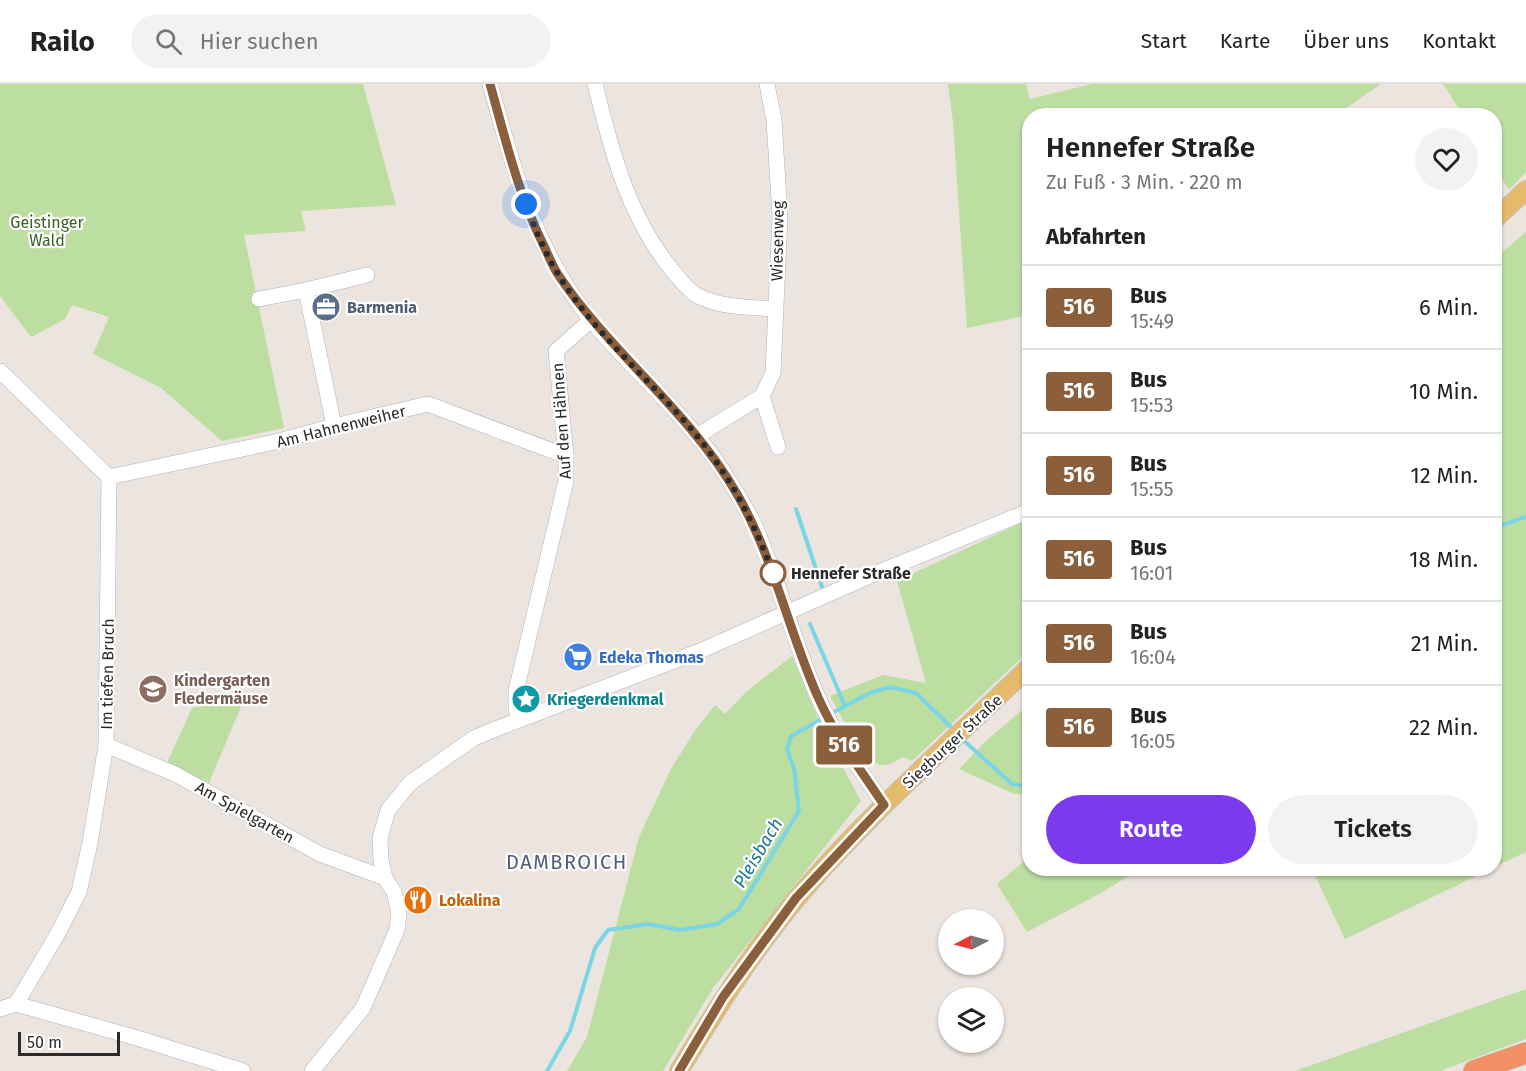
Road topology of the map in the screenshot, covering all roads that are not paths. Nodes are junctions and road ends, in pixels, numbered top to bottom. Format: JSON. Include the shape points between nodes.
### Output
{"nodes":[{"id":1,"x":490,"y":84,"type":"edge"},
{"id":2,"x":595,"y":84,"type":"edge"},
{"id":3,"x":767,"y":84,"type":"edge"},
{"id":4,"x":1526,"y":190,"type":"edge"},
{"id":5,"x":1502,"y":212,"type":"edge"},
{"id":6,"x":367,"y":275,"type":"dead end"},
{"id":7,"x":306,"y":290,"type":"junction"},
{"id":8,"x":260,"y":299,"type":"dead end"},
{"id":9,"x":775,"y":309,"type":"junction"},
{"id":10,"x":591,"y":320,"type":"junction"},
{"id":11,"x":0,"y":371,"type":"edge"},
{"id":12,"x":762,"y":396,"type":"junction"},
{"id":13,"x":334,"y":426,"type":"junction"},
{"id":14,"x":697,"y":436,"type":"junction"},
{"id":15,"x":778,"y":447,"type":"dead end"},
{"id":16,"x":566,"y":456,"type":"junction"},
{"id":17,"x":109,"y":477,"type":"junction"},
{"id":18,"x":1022,"y":514,"type":"edge"},
{"id":19,"x":787,"y":613,"type":"junction"},
{"id":20,"x":1022,"y":674,"type":"edge"},
{"id":21,"x":519,"y":719,"type":"junction"},
{"id":22,"x":106,"y":745,"type":"junction"},
{"id":23,"x":884,"y":805,"type":"junction"},
{"id":24,"x":385,"y":878,"type":"junction"},
{"id":25,"x":16,"y":1004,"type":"junction"},
{"id":26,"x":0,"y":1009,"type":"edge"},
{"id":27,"x":1526,"y":1053,"type":"edge"},
{"id":28,"x":243,"y":1071,"type":"edge"},
{"id":29,"x":312,"y":1071,"type":"edge"},
{"id":30,"x":679,"y":1071,"type":"edge"},
{"id":31,"x":1474,"y":1071,"type":"edge"}],
"edges":[{"from":1,"to":10,"type":"street","via":[[531,220],[557,273]]},
{"from":2,"to":9,"type":"street","via":[[609,141],[636,216],[654,247],[696,295],[725,305]]},
{"from":3,"to":9,"type":"street","name":"Wiesenweg","via":[[774,120],[780,216]]},
{"from":4,"to":5,"type":"main road"},
{"from":6,"to":7,"type":"street"},
{"from":7,"to":8,"type":"street"},
{"from":7,"to":13,"type":"street"},
{"from":9,"to":12,"type":"street","name":"Wiesenweg","via":[[773,373]]},
{"from":10,"to":14,"type":"street"},
{"from":10,"to":16,"type":"street","name":"Auf den Hähnen","via":[[556,351]]},
{"from":11,"to":17,"type":"street"},
{"from":12,"to":14,"type":"street"},
{"from":12,"to":15,"type":"street"},
{"from":13,"to":16,"type":"street","name":"Am Hahnenweiher","via":[[428,404]]},
{"from":13,"to":17,"type":"street","name":"Am Hahnenweiher"},
{"from":14,"to":19,"type":"street","via":[[752,520]]},
{"from":16,"to":21,"type":"street","name":"Auf den Hähnen","via":[[566,481],[516,691]]},
{"from":17,"to":22,"type":"street","name":"Im tiefen Bruch"},
{"from":18,"to":19,"type":"street"},
{"from":19,"to":21,"type":"street","via":[[700,651]]},
{"from":19,"to":23,"type":"street","via":[[816,694],[834,731]]},
{"from":20,"to":23,"type":"main road","name":"Siegburger Straße"},
{"from":21,"to":24,"type":"street","via":[[474,738],[402,792],[388,810],[380,838]]},
{"from":22,"to":24,"type":"street","name":"Am Spielgarten","via":[[175,774],[320,854]]},
{"from":22,"to":25,"type":"street","name":"Im tiefen Bruch","via":[[79,892]]},
{"from":23,"to":30,"type":"main road","name":"Siegburger Straße","via":[[796,898],[723,997]]},
{"from":24,"to":29,"type":"street","via":[[394,892],[399,913],[397,930],[363,1008]]},
{"from":25,"to":26,"type":"street"},
{"from":25,"to":28,"type":"street"},
{"from":27,"to":31,"type":"highway"}]}
